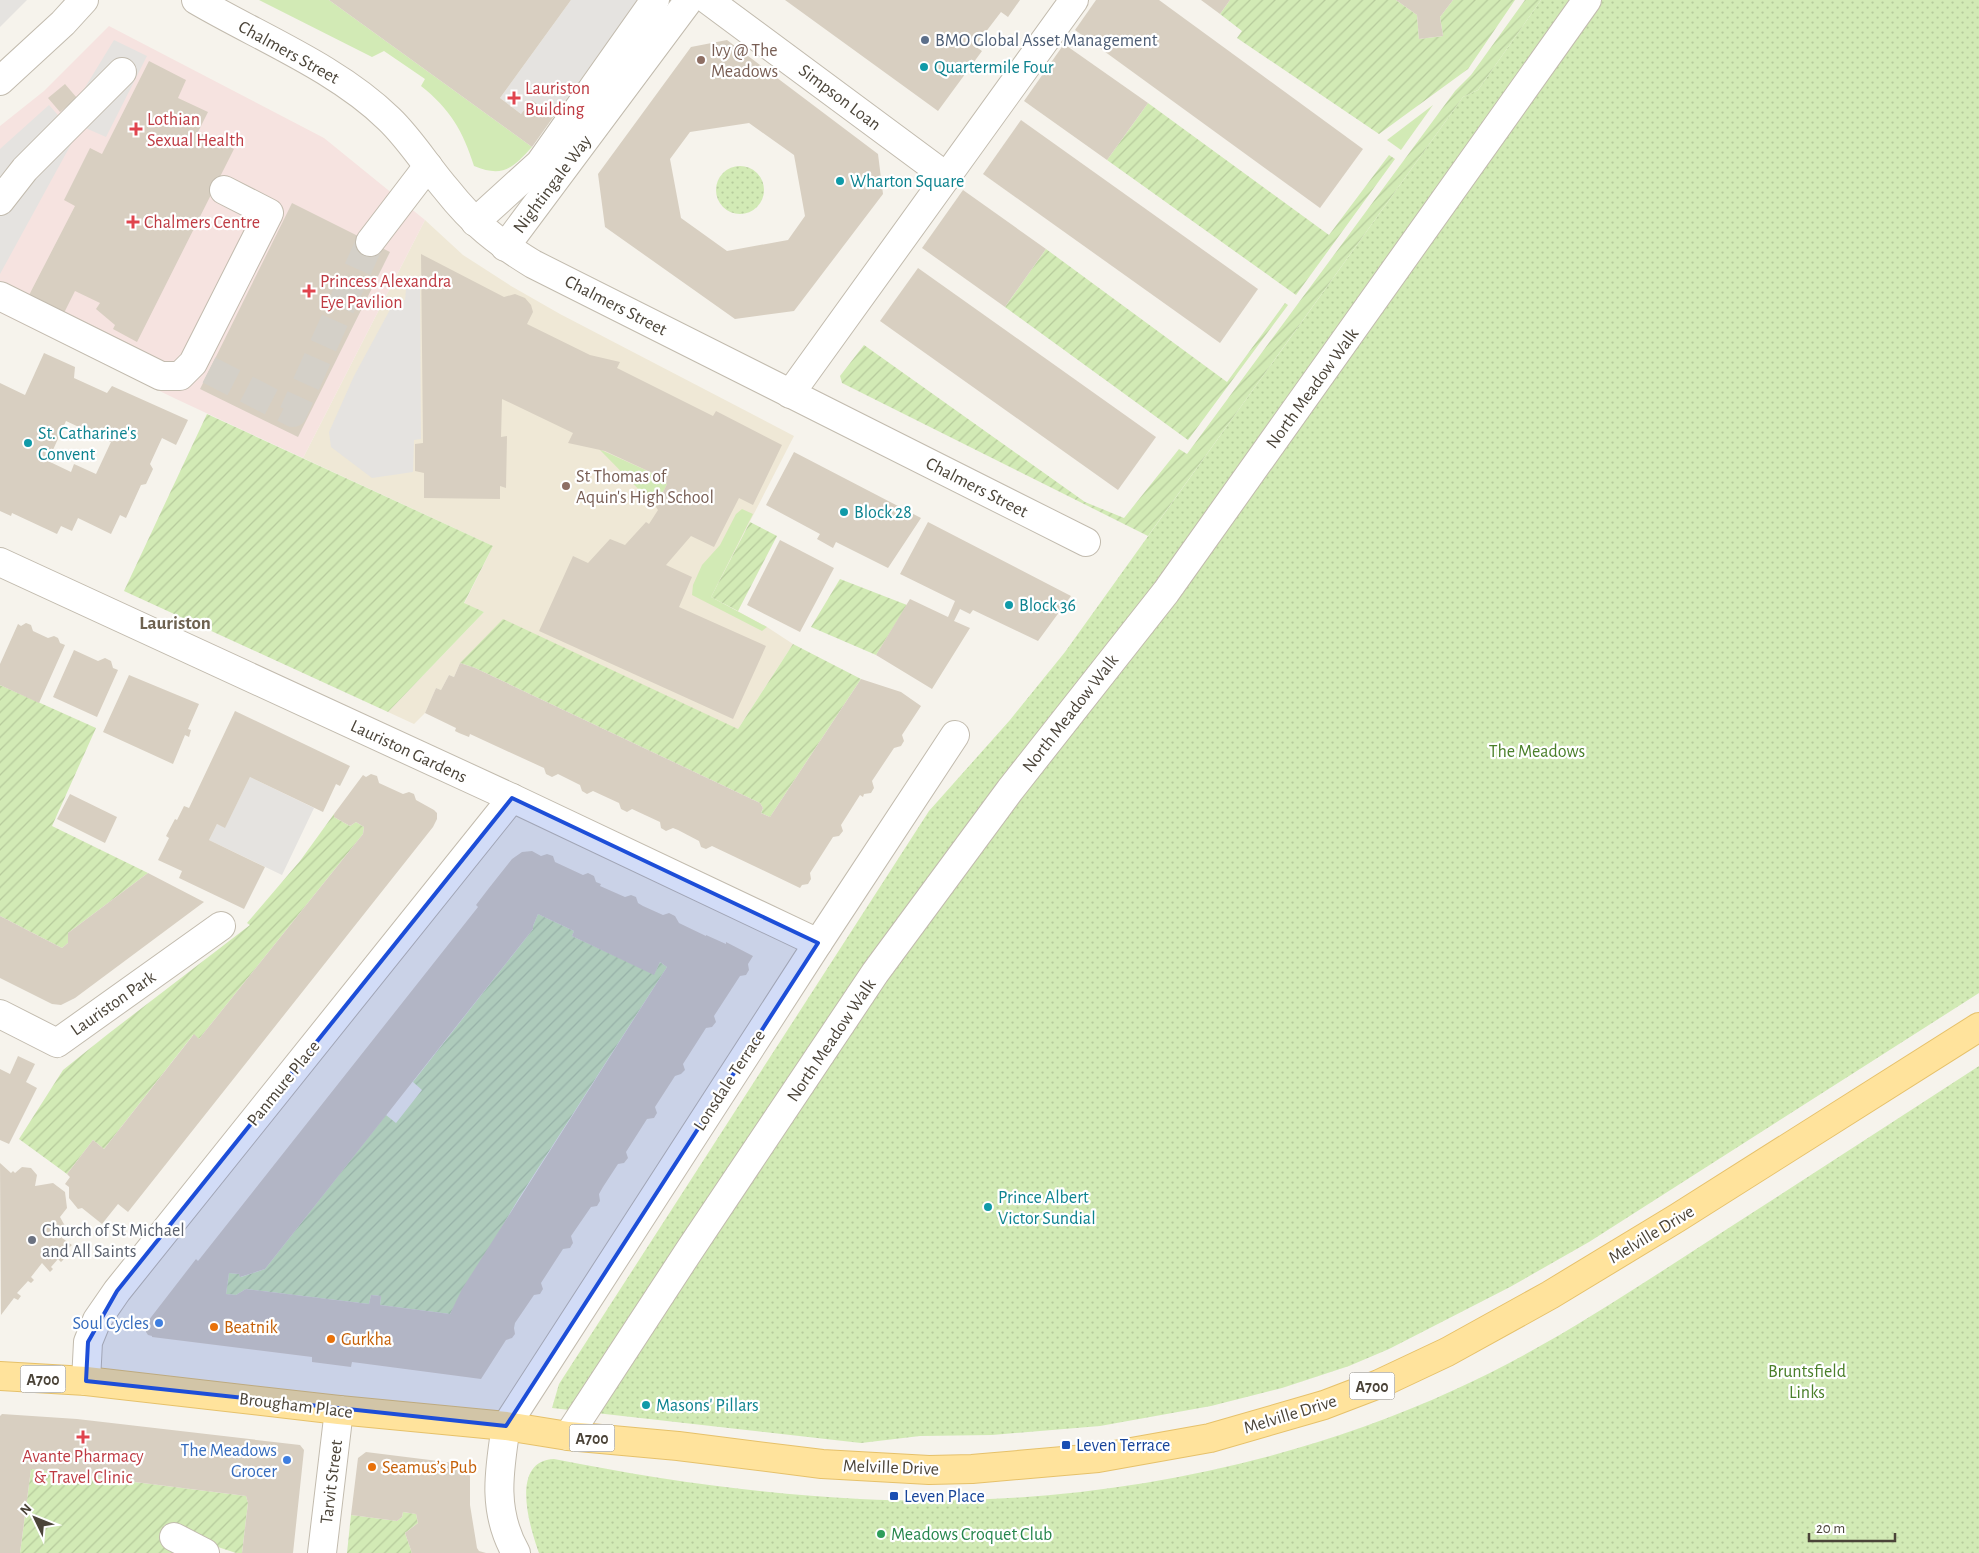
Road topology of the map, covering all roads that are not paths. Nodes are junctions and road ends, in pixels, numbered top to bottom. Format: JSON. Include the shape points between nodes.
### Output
{"nodes":[{"id":1,"x":84,"y":0,"type":"edge"},
{"id":2,"x":196,"y":0,"type":"edge"},
{"id":3,"x":655,"y":0,"type":"edge"},
{"id":4,"x":689,"y":0,"type":"edge"},
{"id":5,"x":708,"y":0,"type":"edge"},
{"id":6,"x":1074,"y":0,"type":"edge"},
{"id":7,"x":1587,"y":0,"type":"edge"},
{"id":8,"x":122,"y":72,"type":"dead end"},
{"id":9,"x":0,"y":81,"type":"edge"},
{"id":10,"x":428,"y":166,"type":"junction"},
{"id":11,"x":946,"y":177,"type":"junction"},
{"id":12,"x":224,"y":190,"type":"dead end"},
{"id":13,"x":0,"y":202,"type":"edge"},
{"id":14,"x":475,"y":222,"type":"junction"},
{"id":15,"x":370,"y":242,"type":"tunnel mouth"},
{"id":16,"x":505,"y":247,"type":"junction"},
{"id":17,"x":0,"y":296,"type":"edge"},
{"id":18,"x":790,"y":394,"type":"junction"},
{"id":19,"x":1086,"y":542,"type":"dead end"},
{"id":20,"x":0,"y":562,"type":"edge"},
{"id":21,"x":955,"y":735,"type":"dead end"},
{"id":22,"x":512,"y":798,"type":"junction"},
{"id":23,"x":221,"y":926,"type":"dead end"},
{"id":24,"x":818,"y":943,"type":"junction"},
{"id":25,"x":0,"y":1014,"type":"edge"},
{"id":26,"x":1979,"y":1027,"type":"edge"},
{"id":27,"x":0,"y":1376,"type":"edge"},
{"id":28,"x":86,"y":1381,"type":"junction"},
{"id":29,"x":339,"y":1410,"type":"junction"},
{"id":30,"x":506,"y":1426,"type":"junction"},
{"id":31,"x":568,"y":1436,"type":"junction"},
{"id":32,"x":174,"y":1537,"type":"dead end"},
{"id":33,"x":205,"y":1553,"type":"edge"},
{"id":34,"x":322,"y":1553,"type":"edge"},
{"id":35,"x":516,"y":1553,"type":"edge"}],
"edges":[{"from":1,"to":9,"type":"street"},
{"from":2,"to":10,"type":"street","name":"Chalmers Street","via":[[341,80],[390,120]]},
{"from":3,"to":14,"type":"street","via":[[540,163]]},
{"from":4,"to":16,"type":"street","name":"Nightingale Way"},
{"from":5,"to":11,"type":"street","name":"Simpson Loan"},
{"from":6,"to":11,"type":"street"},
{"from":7,"to":31,"type":"street","name":"North Meadow Walk","via":[[1166,592],[1010,790],[875,973]]},
{"from":8,"to":13,"type":"street","via":[[25,169]]},
{"from":10,"to":14,"type":"street","name":"Chalmers Street"},
{"from":10,"to":15,"type":"street"},
{"from":11,"to":18,"type":"street"},
{"from":12,"to":17,"type":"street","via":[[269,213],[201,366],[180,376],[161,376]]},
{"from":14,"to":16,"type":"street","name":"Chalmers Street"},
{"from":16,"to":18,"type":"street","name":"Chalmers Street"},
{"from":18,"to":19,"type":"street","name":"Chalmers Street"},
{"from":20,"to":22,"type":"street","name":"Lauriston Gardens"},
{"from":21,"to":24,"type":"street","name":"Lonsdale Terrace"},
{"from":22,"to":24,"type":"street","name":"Lauriston Gardens"},
{"from":22,"to":28,"type":"street","name":"Panmure Place","via":[[117,1291],[88,1342]]},
{"from":23,"to":25,"type":"street","name":"Lauriston Park","via":[[57,1043]]},
{"from":24,"to":30,"type":"street","name":"Lonsdale Terrace"},
{"from":26,"to":31,"type":"main road","name":"Melville Drive","number":"A700","via":[[1711,1198],[1550,1295],[1447,1352],[1379,1384],[1314,1408],[1210,1438],[1117,1455],[972,1469],[822,1464]]},
{"from":27,"to":28,"type":"main road","number":"A700"},
{"from":28,"to":29,"type":"main road","name":"Brougham Place"},
{"from":29,"to":30,"type":"main road","name":"Brougham Place"},
{"from":29,"to":34,"type":"street","name":"Tarvit Street"},
{"from":30,"to":31,"type":"main road","name":"Melville Drive","number":"A700"},
{"from":30,"to":35,"type":"street","via":[[498,1485],[504,1530]]},
{"from":32,"to":33,"type":"street"}]}
